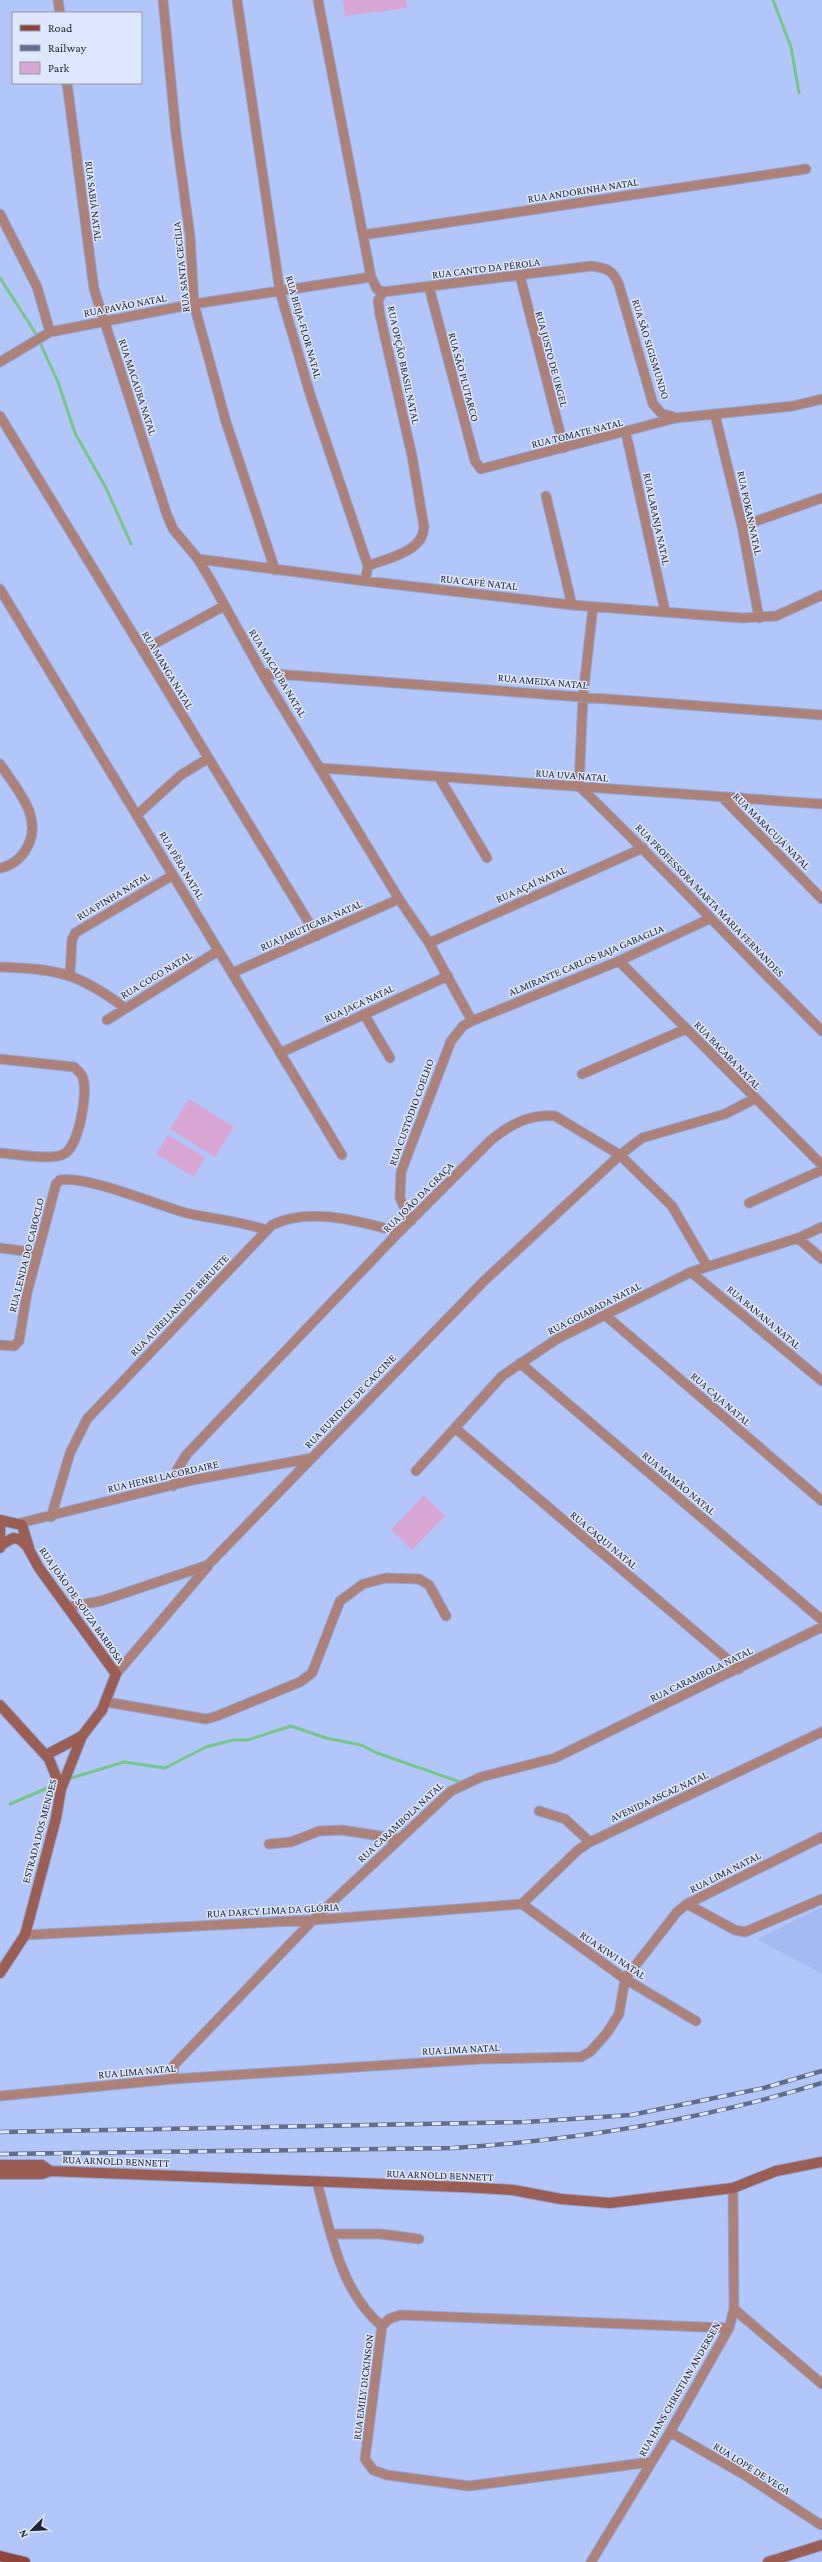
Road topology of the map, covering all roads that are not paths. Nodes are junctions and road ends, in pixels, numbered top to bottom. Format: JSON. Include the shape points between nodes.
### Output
{"nodes":[{"id":1,"x":58,"y":0,"type":"edge"},
{"id":2,"x":163,"y":0,"type":"edge"},
{"id":3,"x":237,"y":0,"type":"edge"},
{"id":4,"x":318,"y":0,"type":"edge"},
{"id":5,"x":60,"y":12,"type":"edge"},
{"id":6,"x":67,"y":84,"type":"edge"},
{"id":7,"x":806,"y":169,"type":"dead end"},
{"id":8,"x":0,"y":214,"type":"edge"},
{"id":9,"x":363,"y":235,"type":"junction"},
{"id":10,"x":591,"y":266,"type":"joint"},
{"id":11,"x":520,"y":276,"type":"junction"},
{"id":12,"x":371,"y":277,"type":"junction"},
{"id":13,"x":429,"y":287,"type":"junction"},
{"id":14,"x":280,"y":292,"type":"junction"},
{"id":15,"x":383,"y":292,"type":"junction"},
{"id":16,"x":194,"y":304,"type":"junction"},
{"id":17,"x":104,"y":320,"type":"junction"},
{"id":18,"x":50,"y":332,"type":"junction"},
{"id":19,"x":0,"y":362,"type":"edge"},
{"id":20,"x":822,"y":399,"type":"edge"},
{"id":21,"x":715,"y":415,"type":"junction"},
{"id":22,"x":0,"y":416,"type":"edge"},
{"id":23,"x":676,"y":418,"type":"junction"},
{"id":24,"x":626,"y":432,"type":"junction"},
{"id":25,"x":564,"y":448,"type":"junction"},
{"id":26,"x":483,"y":470,"type":"joint"},
{"id":27,"x":546,"y":496,"type":"dead end"},
{"id":28,"x":822,"y":498,"type":"edge"},
{"id":29,"x":742,"y":526,"type":"junction"},
{"id":30,"x":198,"y":559,"type":"junction"},
{"id":31,"x":368,"y":566,"type":"junction"},
{"id":32,"x":276,"y":570,"type":"junction"},
{"id":33,"x":365,"y":581,"type":"junction"},
{"id":34,"x":0,"y":589,"type":"edge"},
{"id":35,"x":822,"y":595,"type":"edge"},
{"id":36,"x":572,"y":604,"type":"junction"},
{"id":37,"x":224,"y":606,"type":"junction"},
{"id":38,"x":592,"y":607,"type":"junction"},
{"id":39,"x":665,"y":611,"type":"junction"},
{"id":40,"x":759,"y":618,"type":"junction"},
{"id":41,"x":142,"y":650,"type":"junction"},
{"id":42,"x":262,"y":673,"type":"junction"},
{"id":43,"x":583,"y":696,"type":"junction"},
{"id":44,"x":822,"y":715,"type":"edge"},
{"id":45,"x":207,"y":758,"type":"junction"},
{"id":46,"x":0,"y":764,"type":"edge"},
{"id":47,"x":320,"y":768,"type":"junction"},
{"id":48,"x":439,"y":777,"type":"junction"},
{"id":49,"x":0,"y":778,"type":"edge"},
{"id":50,"x":10,"y":779,"type":"junction"},
{"id":51,"x":579,"y":786,"type":"junction"},
{"id":52,"x":722,"y":797,"type":"junction"},
{"id":53,"x":822,"y":804,"type":"edge"},
{"id":54,"x":138,"y":814,"type":"junction"},
{"id":55,"x":643,"y":848,"type":"junction"},
{"id":56,"x":487,"y":858,"type":"dead end"},
{"id":57,"x":0,"y":868,"type":"edge"},
{"id":58,"x":173,"y":875,"type":"junction"},
{"id":59,"x":822,"y":898,"type":"edge"},
{"id":60,"x":399,"y":899,"type":"junction"},
{"id":61,"x":709,"y":919,"type":"junction"},
{"id":62,"x":317,"y":936,"type":"junction"},
{"id":63,"x":429,"y":942,"type":"junction"},
{"id":64,"x":218,"y":951,"type":"junction"},
{"id":65,"x":619,"y":961,"type":"junction"},
{"id":66,"x":0,"y":967,"type":"edge"},
{"id":67,"x":232,"y":973,"type":"junction"},
{"id":68,"x":70,"y":974,"type":"junction"},
{"id":69,"x":448,"y":976,"type":"junction"},
{"id":70,"x":125,"y":1008,"type":"junction"},
{"id":71,"x":364,"y":1014,"type":"junction"},
{"id":72,"x":107,"y":1020,"type":"dead end"},
{"id":73,"x":472,"y":1021,"type":"junction"},
{"id":74,"x":686,"y":1029,"type":"junction"},
{"id":75,"x":822,"y":1031,"type":"edge"},
{"id":76,"x":280,"y":1053,"type":"junction"},
{"id":77,"x":390,"y":1058,"type":"dead end"},
{"id":78,"x":0,"y":1059,"type":"edge"},
{"id":79,"x":582,"y":1074,"type":"dead end"},
{"id":80,"x":754,"y":1099,"type":"junction"},
{"id":81,"x":0,"y":1153,"type":"edge"},
{"id":82,"x":342,"y":1154,"type":"dead end"},
{"id":83,"x":620,"y":1156,"type":"junction"},
{"id":84,"x":822,"y":1165,"type":"edge"},
{"id":85,"x":822,"y":1170,"type":"edge"},
{"id":86,"x":749,"y":1203,"type":"dead end"},
{"id":87,"x":411,"y":1221,"type":"junction"},
{"id":88,"x":822,"y":1227,"type":"edge"},
{"id":89,"x":266,"y":1230,"type":"junction"},
{"id":90,"x":400,"y":1232,"type":"junction"},
{"id":91,"x":798,"y":1238,"type":"junction"},
{"id":92,"x":0,"y":1248,"type":"edge"},
{"id":93,"x":38,"y":1252,"type":"junction"},
{"id":94,"x":822,"y":1259,"type":"edge"},
{"id":95,"x":707,"y":1266,"type":"junction"},
{"id":96,"x":691,"y":1272,"type":"junction"},
{"id":97,"x":605,"y":1315,"type":"junction"},
{"id":98,"x":0,"y":1345,"type":"edge"},
{"id":99,"x":520,"y":1363,"type":"junction"},
{"id":100,"x":822,"y":1381,"type":"edge"},
{"id":101,"x":454,"y":1428,"type":"junction"},
{"id":102,"x":312,"y":1458,"type":"junction"},
{"id":103,"x":416,"y":1470,"type":"dead end"},
{"id":104,"x":173,"y":1486,"type":"junction"},
{"id":105,"x":822,"y":1501,"type":"edge"},
{"id":106,"x":51,"y":1517,"type":"junction"},
{"id":107,"x":20,"y":1523,"type":"junction"},
{"id":108,"x":2,"y":1525,"type":"edge"},
{"id":109,"x":1,"y":1547,"type":"edge"},
{"id":110,"x":30,"y":1550,"type":"junction"},
{"id":111,"x":208,"y":1565,"type":"junction"},
{"id":112,"x":68,"y":1607,"type":"junction"},
{"id":113,"x":446,"y":1616,"type":"dead end"},
{"id":114,"x":822,"y":1620,"type":"edge"},
{"id":115,"x":822,"y":1627,"type":"edge"},
{"id":116,"x":739,"y":1668,"type":"junction"},
{"id":117,"x":116,"y":1674,"type":"junction"},
{"id":118,"x":106,"y":1702,"type":"junction"},
{"id":119,"x":0,"y":1705,"type":"edge"},
{"id":120,"x":822,"y":1732,"type":"edge"},
{"id":121,"x":82,"y":1736,"type":"junction"},
{"id":122,"x":46,"y":1755,"type":"junction"},
{"id":123,"x":61,"y":1789,"type":"junction"},
{"id":124,"x":539,"y":1811,"type":"dead end"},
{"id":125,"x":822,"y":1836,"type":"edge"},
{"id":126,"x":399,"y":1839,"type":"junction"},
{"id":127,"x":590,"y":1842,"type":"junction"},
{"id":128,"x":268,"y":1844,"type":"dead end"},
{"id":129,"x":822,"y":1899,"type":"edge"},
{"id":130,"x":522,"y":1904,"type":"junction"},
{"id":131,"x":687,"y":1904,"type":"junction"},
{"id":132,"x":313,"y":1920,"type":"junction"},
{"id":133,"x":25,"y":1935,"type":"junction"},
{"id":134,"x":0,"y":1973,"type":"edge"},
{"id":135,"x":625,"y":1979,"type":"junction"},
{"id":136,"x":696,"y":2021,"type":"dead end"},
{"id":137,"x":173,"y":2079,"type":"junction"},
{"id":138,"x":0,"y":2096,"type":"edge"},
{"id":139,"x":822,"y":2162,"type":"edge"},
{"id":140,"x":0,"y":2165,"type":"edge"},
{"id":141,"x":50,"y":2171,"type":"junction"},
{"id":142,"x":0,"y":2174,"type":"edge"},
{"id":143,"x":317,"y":2182,"type":"junction"},
{"id":144,"x":732,"y":2188,"type":"junction"},
{"id":145,"x":331,"y":2234,"type":"junction"},
{"id":146,"x":419,"y":2239,"type":"dead end"},
{"id":147,"x":734,"y":2309,"type":"junction"},
{"id":148,"x":382,"y":2326,"type":"junction"},
{"id":149,"x":729,"y":2328,"type":"junction"},
{"id":150,"x":822,"y":2384,"type":"edge"},
{"id":151,"x":670,"y":2432,"type":"junction"},
{"id":152,"x":650,"y":2462,"type":"junction"},
{"id":153,"x":822,"y":2526,"type":"edge"},
{"id":154,"x":822,"y":2545,"type":"edge"},
{"id":155,"x":0,"y":2556,"type":"edge"},
{"id":156,"x":25,"y":2562,"type":"edge"},
{"id":157,"x":591,"y":2562,"type":"edge"},
{"id":158,"x":768,"y":2562,"type":"edge"}],
"edges":[{"from":1,"to":5,"type":"street"},
{"from":2,"to":16,"type":"street","name":"RUA SANTA CECÍLIA","via":[[176,134],[190,236]]},
{"from":3,"to":14,"type":"street","name":"RUA BEIJA-FLOR NATAL"},
{"from":4,"to":9,"type":"street","name":"RUA OPÇÃO BRASIL NATAL"},
{"from":6,"to":17,"type":"street","name":"RUA SABIÁ NATAL","via":[[91,274]]},
{"from":7,"to":9,"type":"street","name":"RUA ANDORINHA NATAL"},
{"from":8,"to":18,"type":"street","via":[[37,287]]},
{"from":9,"to":12,"type":"street","name":"RUA OPÇÃO BRASIL NATAL"},
{"from":10,"to":11,"type":"street","name":"RUA CANTO DA PÉROLA"},
{"from":10,"to":23,"type":"street","name":"RUA SÃO SIGISMUNDO","via":[[606,267],[614,273],[653,404],[661,413]]},
{"from":11,"to":13,"type":"street","name":"RUA CANTO DA PÉROLA"},
{"from":11,"to":25,"type":"street","name":"RUA JUSTO DE URGEL"},
{"from":12,"to":14,"type":"street","name":"RUA PAVÃO NATAL"},
{"from":12,"to":15,"type":"street","name":"RUA OPÇÃO BRASIL NATAL","via":[[376,289]]},
{"from":13,"to":15,"type":"street","name":"RUA CANTO DA PÉROLA"},
{"from":13,"to":26,"type":"street","name":"RUA SÃO PLUTARCO","via":[[475,462]]},
{"from":14,"to":16,"type":"street","name":"RUA PAVÃO NATAL"},
{"from":14,"to":31,"type":"street","name":"RUA BEIJA-FLOR NATAL","via":[[311,397]]},
{"from":15,"to":31,"type":"street","name":"RUA OPÇÃO BRASIL NATAL","via":[[378,301],[380,315],[391,355],[418,487],[423,537],[409,549]]},
{"from":16,"to":17,"type":"street","name":"RUA PAVÃO NATAL"},
{"from":16,"to":32,"type":"street","name":"RUA SANTA CECÍLIA","via":[[226,422]]},
{"from":17,"to":18,"type":"street","name":"RUA PAVÃO NATAL"},
{"from":17,"to":30,"type":"street","name":"RUA MACAÚBA NATAL","via":[[167,515],[173,529]]},
{"from":18,"to":19,"type":"street","name":"RUA PAVÃO NATAL"},
{"from":20,"to":21,"type":"street","name":"RUA SÃO SIGISMUNDO","via":[[793,406]]},
{"from":21,"to":23,"type":"street","name":"RUA SÃO SIGISMUNDO"},
{"from":21,"to":29,"type":"street","name":"RUA POKAN NATAL"},
{"from":22,"to":41,"type":"street","name":"RUA MANGA NATAL"},
{"from":23,"to":24,"type":"street","name":"RUA TOMATE NATAL"},
{"from":24,"to":25,"type":"street","name":"RUA TOMATE NATAL"},
{"from":24,"to":39,"type":"street","name":"RUA LARANJA NATAL"},
{"from":25,"to":26,"type":"street","name":"RUA TOMATE NATAL"},
{"from":27,"to":36,"type":"street"},
{"from":28,"to":29,"type":"street"},
{"from":29,"to":40,"type":"street","name":"RUA POKAN NATAL"},
{"from":30,"to":32,"type":"street","name":"RUA CAFÉ NATAL"},
{"from":30,"to":37,"type":"street","name":"RUA MACAÚBA NATAL"},
{"from":31,"to":33,"type":"street","name":"RUA BEIJA-FLOR NATAL"},
{"from":32,"to":33,"type":"street","name":"RUA CAFÉ NATAL"},
{"from":33,"to":36,"type":"street","name":"RUA CAFÉ NATAL"},
{"from":34,"to":54,"type":"street","name":"RUA PÊRA NATAL","via":[[70,707]]},
{"from":35,"to":40,"type":"street","name":"RUA CAFÉ NATAL","via":[[776,616]]},
{"from":36,"to":38,"type":"street","name":"RUA CAFÉ NATAL"},
{"from":37,"to":41,"type":"street"},
{"from":37,"to":42,"type":"street","name":"RUA MACAÚBA NATAL"},
{"from":38,"to":39,"type":"street","name":"RUA CAFÉ NATAL"},
{"from":38,"to":43,"type":"street"},
{"from":39,"to":40,"type":"street","name":"RUA CAFÉ NATAL"},
{"from":41,"to":45,"type":"street","name":"RUA MANGA NATAL"},
{"from":42,"to":43,"type":"street","name":"RUA AMEIXA NATAL"},
{"from":42,"to":47,"type":"street","name":"RUA MACAÚBA NATAL"},
{"from":43,"to":44,"type":"street","name":"RUA AMEIXA NATAL"},
{"from":43,"to":51,"type":"street"},
{"from":45,"to":54,"type":"street","via":[[181,775]]},
{"from":45,"to":62,"type":"street","name":"RUA MANGA NATAL"},
{"from":46,"to":50,"type":"street"},
{"from":47,"to":48,"type":"street","name":"RUA UVA NATAL"},
{"from":47,"to":60,"type":"street","name":"RUA MACAÚBA NATAL"},
{"from":48,"to":51,"type":"street","name":"RUA UVA NATAL"},
{"from":48,"to":56,"type":"street"},
{"from":49,"to":50,"type":"street"},
{"from":50,"to":57,"type":"street","via":[[32,814],[33,822],[27,848],[23,854],[14,863]]},
{"from":51,"to":52,"type":"street","name":"RUA UVA NATAL"},
{"from":51,"to":55,"type":"street","name":"RUA PROFESSORA MARTA MARIA FERNANDES"},
{"from":52,"to":53,"type":"street","name":"RUA UVA NATAL"},
{"from":52,"to":59,"type":"street","name":"RUA MARACUJÁ NATAL"},
{"from":54,"to":58,"type":"street","name":"RUA PÊRA NATAL"},
{"from":55,"to":61,"type":"street","name":"RUA PROFESSORA MARTA MARIA FERNANDES"},
{"from":55,"to":63,"type":"street","name":"RUA AÇAÍ NATAL"},
{"from":58,"to":64,"type":"street","name":"RUA PÊRA NATAL"},
{"from":58,"to":68,"type":"street","name":"RUA PINHA NATAL","via":[[81,928],[73,936]]},
{"from":60,"to":62,"type":"street","name":"RUA JABUTICABA NATAL"},
{"from":60,"to":63,"type":"street","name":"RUA MACAÚBA NATAL"},
{"from":61,"to":65,"type":"street","name":"ALMIRANTE CARLOS RAJA GABAGLIA"},
{"from":61,"to":75,"type":"street","name":"RUA PROFESSORA MARTA MARIA FERNANDES"},
{"from":62,"to":67,"type":"street","name":"RUA JABUTICABA NATAL"},
{"from":63,"to":69,"type":"street","name":"RUA MACAÚBA NATAL"},
{"from":64,"to":67,"type":"street","name":"RUA PÊRA NATAL"},
{"from":64,"to":70,"type":"street","name":"RUA COCO NATAL"},
{"from":65,"to":73,"type":"street","name":"ALMIRANTE CARLOS RAJA GABAGLIA"},
{"from":65,"to":74,"type":"street","name":"RUA BACABA NATAL"},
{"from":66,"to":68,"type":"street"},
{"from":67,"to":76,"type":"street","name":"RUA PÊRA NATAL"},
{"from":68,"to":70,"type":"street","via":[[101,990]]},
{"from":69,"to":71,"type":"street","name":"RUA JACA NATAL"},
{"from":69,"to":73,"type":"street","name":"RUA MACAÚBA NATAL"},
{"from":70,"to":72,"type":"street","name":"RUA COCO NATAL"},
{"from":71,"to":76,"type":"street","name":"RUA JACA NATAL"},
{"from":71,"to":77,"type":"street"},
{"from":73,"to":87,"type":"street","name":"RUA CUSTÓDIO COELHO","via":[[463,1026],[451,1041],[401,1172],[400,1198]]},
{"from":74,"to":79,"type":"street"},
{"from":74,"to":80,"type":"street","name":"RUA BACABA NATAL"},
{"from":76,"to":82,"type":"street","name":"RUA PÊRA NATAL"},
{"from":78,"to":81,"type":"street","via":[[74,1066],[83,1078],[84,1086],[79,1126],[75,1142],[69,1150],[53,1156]]},
{"from":80,"to":83,"type":"street","name":"RUA EURIDICE DE CACCINE","via":[[725,1114],[642,1138]]},
{"from":80,"to":84,"type":"street","name":"RUA BACABA NATAL"},
{"from":83,"to":87,"type":"street","name":"RUA JOÃO DA GRAÇA","via":[[555,1116],[544,1115],[523,1119],[507,1127],[491,1140]]},
{"from":83,"to":95,"type":"street","name":"RUA JOÃO DA GRAÇA","via":[[672,1206]]},
{"from":83,"to":102,"type":"street","name":"RUA EURIDICE DE CACCINE","via":[[485,1280]]},
{"from":85,"to":86,"type":"street"},
{"from":87,"to":90,"type":"street","name":"RUA JOÃO DA GRAÇA"},
{"from":88,"to":91,"type":"street","name":"RUA GOIABADA NATAL"},
{"from":89,"to":90,"type":"street","name":"RUA AURELIANO DE BERUETE","via":[[284,1221],[326,1217]]},
{"from":89,"to":93,"type":"street","name":"RUA LENDA DO CABOCLO","via":[[243,1222],[187,1213],[116,1190],[63,1179],[56,1184]]},
{"from":89,"to":106,"type":"street","name":"RUA AURELIANO DE BERUETE","via":[[87,1419],[70,1453]]},
{"from":90,"to":104,"type":"street","name":"RUA JOÃO DA GRAÇA","via":[[187,1454],[177,1470]]},
{"from":91,"to":94,"type":"street"},
{"from":91,"to":95,"type":"street","name":"RUA GOIABADA NATAL"},
{"from":92,"to":93,"type":"street"},
{"from":93,"to":98,"type":"street","name":"RUA LENDA DO CABOCLO","via":[[18,1341],[14,1346]]},
{"from":95,"to":96,"type":"street","name":"RUA GOIABADA NATAL"},
{"from":96,"to":97,"type":"street","name":"RUA GOIABADA NATAL"},
{"from":96,"to":100,"type":"street","name":"RUA BANANA NATAL"},
{"from":97,"to":99,"type":"street","name":"RUA GOIABADA NATAL","via":[[557,1339]]},
{"from":97,"to":105,"type":"street","name":"RUA CAJA NATAL"},
{"from":99,"to":101,"type":"street","name":"RUA GOIABADA NATAL","via":[[502,1376]]},
{"from":99,"to":114,"type":"street","name":"RUA MAMÃO NATAL"},
{"from":101,"to":103,"type":"street","name":"RUA GOIABADA NATAL"},
{"from":101,"to":116,"type":"street","name":"RUA CAQUI NATAL"},
{"from":102,"to":104,"type":"street","name":"RUA HENRI LACORDAIRE"},
{"from":102,"to":111,"type":"street","name":"RUA EURIDICE DE CACCINE"},
{"from":104,"to":106,"type":"street","name":"RUA HENRI LACORDAIRE"},
{"from":106,"to":107,"type":"street","name":"RUA HENRI LACORDAIRE"},
{"from":107,"to":108,"type":"street"},
{"from":107,"to":110,"type":"street","name":"RUA JOÃO DE SOUZA BARBOSA","via":[[25,1529]]},
{"from":108,"to":109,"type":"street"},
{"from":109,"to":110,"type":"street","name":"RUA JOÃO DE SOUZA BARBOSA","via":[[16,1538]]},
{"from":110,"to":112,"type":"street","name":"RUA JOÃO DE SOUZA BARBOSA","via":[[39,1568]]},
{"from":111,"to":112,"type":"street","name":"RUA EURIDICE DE CACCINE","via":[[126,1593]]},
{"from":111,"to":117,"type":"street","name":"ESTRADA DOS MENDES"},
{"from":112,"to":117,"type":"street","name":"RUA JOÃO DE SOUZA BARBOSA"},
{"from":113,"to":118,"type":"street","via":[[428,1585],[420,1579],[386,1578],[363,1584],[340,1601],[312,1673],[300,1682],[206,1719]]},
{"from":115,"to":116,"type":"street","name":"RUA CARAMBOLA NATAL"},
{"from":116,"to":126,"type":"street","name":"RUA CARAMBOLA NATAL","via":[[555,1758],[463,1784],[438,1802]]},
{"from":117,"to":118,"type":"street","name":"ESTRADA DOS MENDES"},
{"from":118,"to":121,"type":"street","name":"ESTRADA DOS MENDES"},
{"from":119,"to":122,"type":"street"},
{"from":120,"to":127,"type":"street","name":"AVENIDA ASCAZ NATAL"},
{"from":121,"to":122,"type":"street"},
{"from":121,"to":123,"type":"street","name":"ESTRADA DOS MENDES"},
{"from":122,"to":123,"type":"street"},
{"from":123,"to":133,"type":"street","name":"ESTRADA DOS MENDES","via":[[56,1818]]},
{"from":124,"to":127,"type":"street","via":[[565,1819]]},
{"from":125,"to":131,"type":"street","name":"RUA LIMA NATAL"},
{"from":126,"to":128,"type":"street","via":[[342,1830],[319,1831],[292,1842]]},
{"from":126,"to":132,"type":"street","name":"RUA CARAMBOLA NATAL"},
{"from":127,"to":130,"type":"street","name":"AVENIDA ASCAZ NATAL","via":[[578,1850]]},
{"from":129,"to":131,"type":"street","via":[[745,1932],[735,1930]]},
{"from":130,"to":132,"type":"street","name":"RUA DARCY LIMA DA GLÓRIA"},
{"from":130,"to":135,"type":"street","name":"RUA KIWI NATAL"},
{"from":131,"to":135,"type":"street","name":"RUA LIMA NATAL","via":[[677,1912]]},
{"from":132,"to":133,"type":"street","name":"RUA DARCY LIMA DA GLÓRIA"},
{"from":132,"to":137,"type":"street","name":"RUA CARAMBOLA NATAL","via":[[174,2065]]},
{"from":133,"to":134,"type":"street","name":"ESTRADA DOS MENDES"},
{"from":135,"to":136,"type":"street","name":"RUA KIWI NATAL"},
{"from":135,"to":137,"type":"street","name":"RUA LIMA NATAL","via":[[619,2014],[607,2034],[582,2057],[481,2059]]},
{"from":137,"to":138,"type":"street","name":"RUA LIMA NATAL"},
{"from":139,"to":144,"type":"street","name":"RUA ARNOLD BENNETT","via":[[776,2172]]},
{"from":140,"to":141,"type":"street","name":"RUA ARNOLD BENNETT","via":[[42,2165]]},
{"from":141,"to":142,"type":"street","name":"RUA ARNOLD BENNETT","via":[[42,2174]]},
{"from":141,"to":143,"type":"street","name":"RUA ARNOLD BENNETT"},
{"from":143,"to":144,"type":"street","name":"RUA ARNOLD BENNETT","via":[[513,2190],[561,2199],[610,2203]]},
{"from":143,"to":145,"type":"street"},
{"from":144,"to":147,"type":"street","name":"RUA HANS CHRISTIAN ANDERSEN"},
{"from":145,"to":146,"type":"street","via":[[381,2234]]},
{"from":145,"to":148,"type":"street","via":[[349,2282],[370,2316]]},
{"from":147,"to":149,"type":"street","name":"RUA HANS CHRISTIAN ANDERSEN"},
{"from":147,"to":150,"type":"street"},
{"from":148,"to":149,"type":"street","name":"RUA EMILY DICKINSON","via":[[389,2319],[400,2315]]},
{"from":148,"to":152,"type":"street","name":"RUA EMILY DICKINSON","via":[[365,2459],[373,2470],[387,2475],[469,2486]]},
{"from":149,"to":151,"type":"street","name":"RUA HANS CHRISTIAN ANDERSEN"},
{"from":151,"to":152,"type":"street","name":"RUA HANS CHRISTIAN ANDERSEN"},
{"from":151,"to":153,"type":"street","name":"RUA LOPE DE VEGA","via":[[742,2474]]},
{"from":152,"to":157,"type":"street","name":"RUA HANS CHRISTIAN ANDERSEN"},
{"from":154,"to":158,"type":"street"},
{"from":155,"to":156,"type":"main road"}]}
